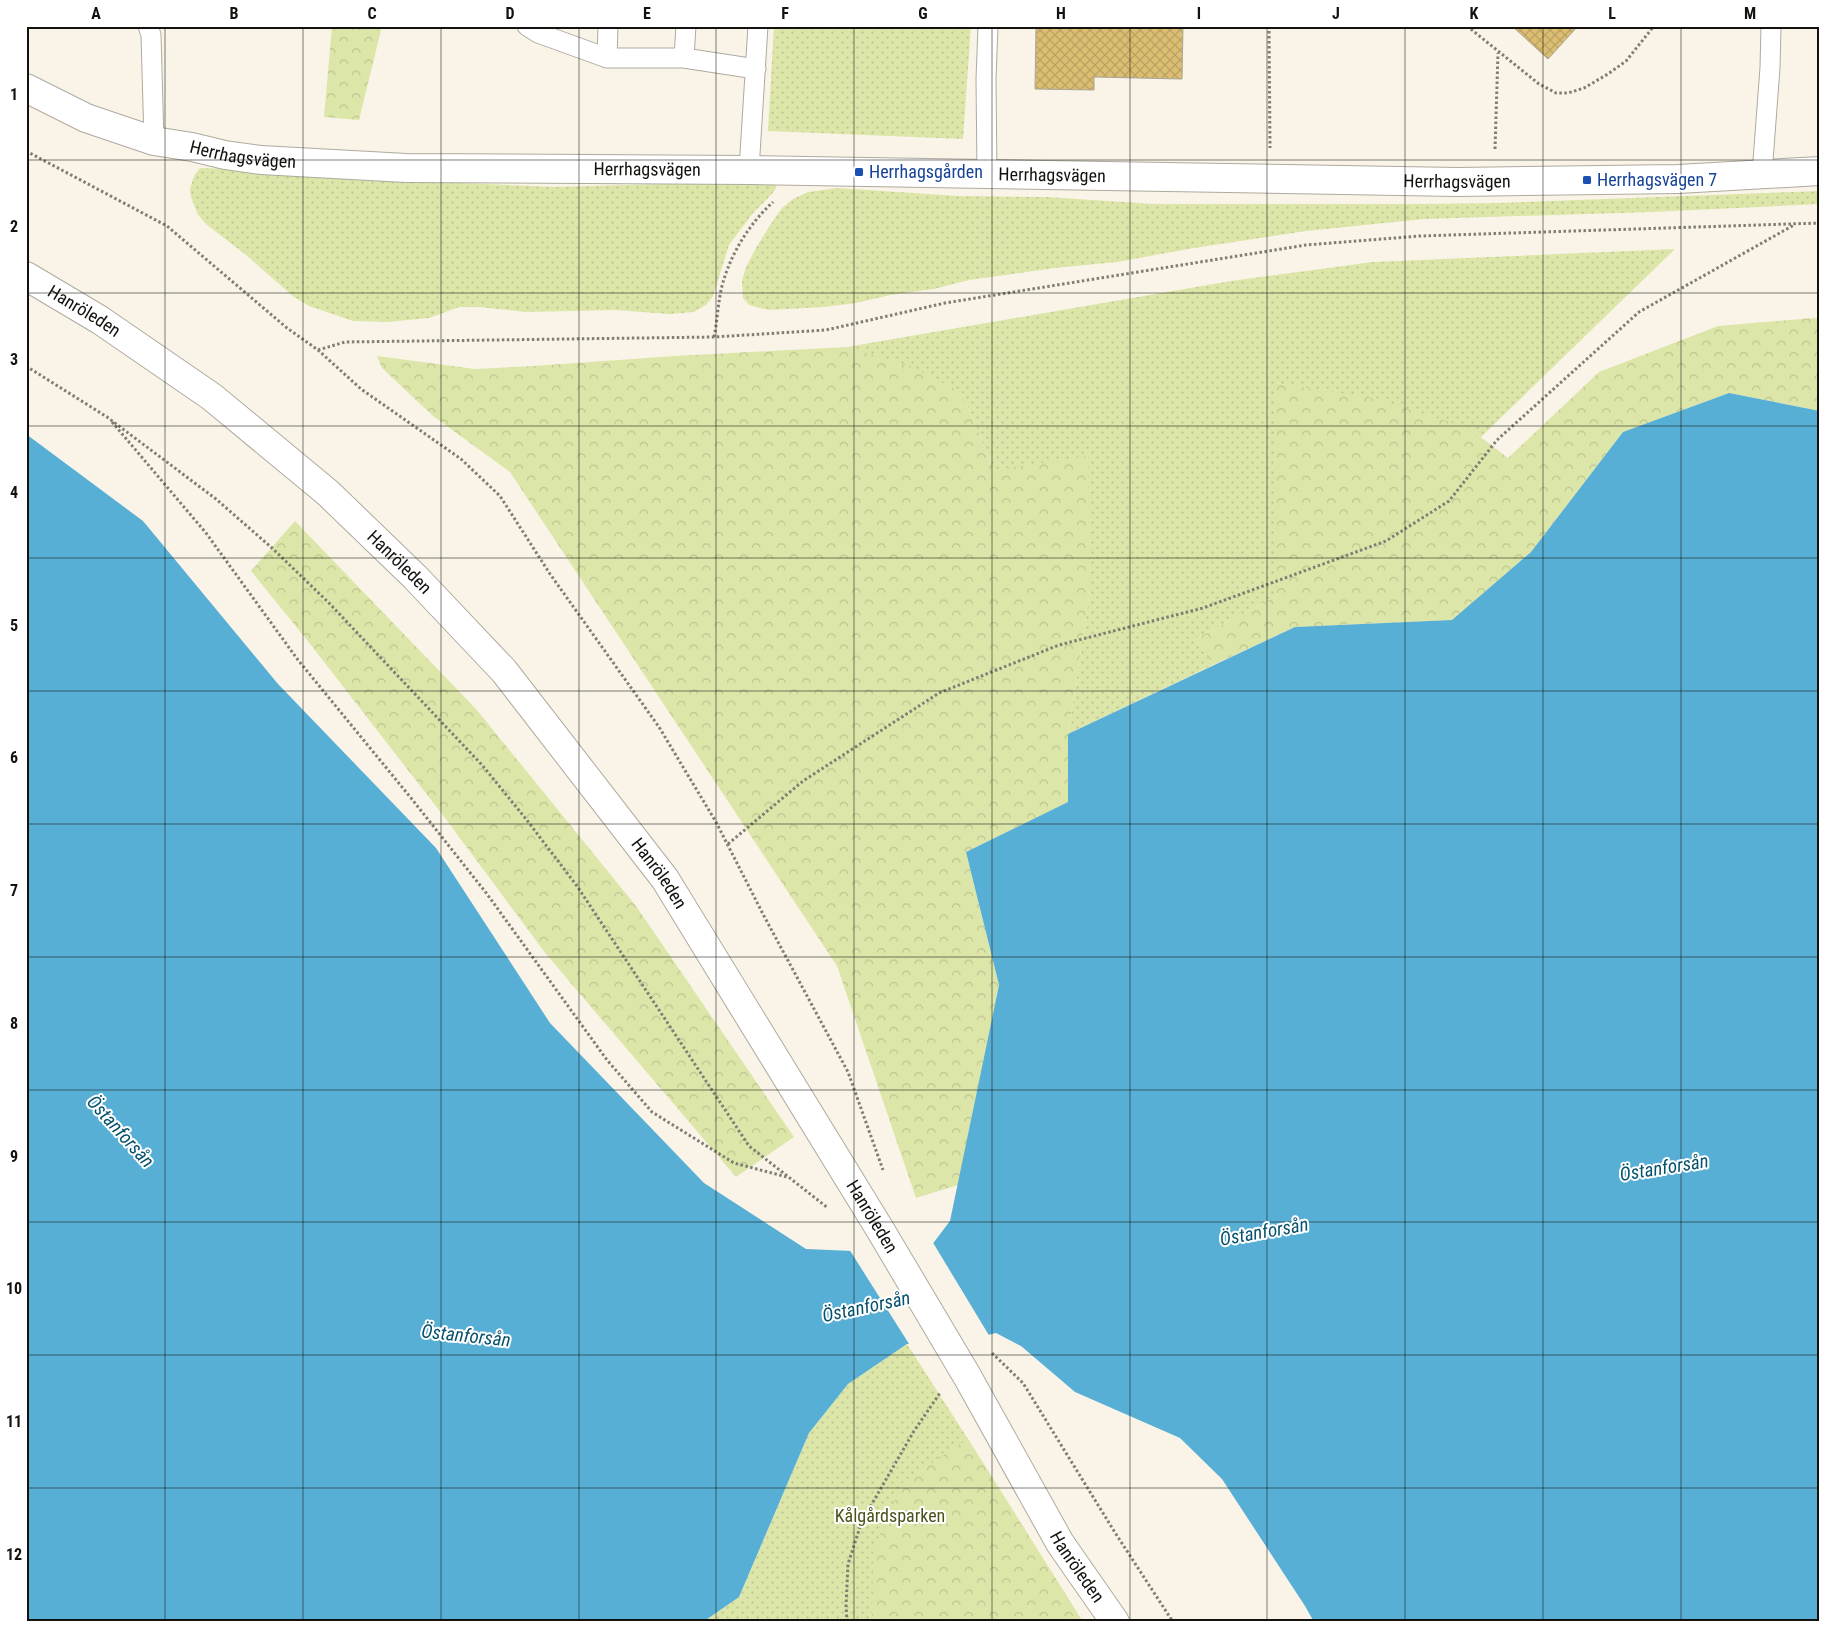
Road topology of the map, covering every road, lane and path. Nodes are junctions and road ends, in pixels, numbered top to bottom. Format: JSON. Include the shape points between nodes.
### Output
{"nodes":[{"id":1,"x":148,"y":26,"type":"edge"},
{"id":2,"x":527,"y":26,"type":"edge"},
{"id":3,"x":608,"y":26,"type":"edge"},
{"id":4,"x":686,"y":26,"type":"edge"},
{"id":5,"x":758,"y":26,"type":"edge"},
{"id":6,"x":988,"y":26,"type":"edge"},
{"id":7,"x":1269,"y":26,"type":"edge"},
{"id":8,"x":1467,"y":26,"type":"edge"},
{"id":9,"x":1654,"y":26,"type":"edge"},
{"id":10,"x":1771,"y":26,"type":"edge"},
{"id":11,"x":1498,"y":53,"type":"junction"},
{"id":12,"x":607,"y":58,"type":"junction"},
{"id":13,"x":684,"y":58,"type":"junction"},
{"id":14,"x":756,"y":70,"type":"junction"},
{"id":15,"x":26,"y":88,"type":"edge"},
{"id":16,"x":154,"y":141,"type":"junction"},
{"id":17,"x":26,"y":150,"type":"edge"},
{"id":18,"x":749,"y":170,"type":"junction"},
{"id":19,"x":782,"y":171,"type":"junction"},
{"id":20,"x":1820,"y":171,"type":"edge"},
{"id":21,"x":987,"y":174,"type":"junction"},
{"id":22,"x":1762,"y":174,"type":"junction"},
{"id":23,"x":1270,"y":179,"type":"junction"},
{"id":24,"x":1493,"y":181,"type":"junction"},
{"id":25,"x":1820,"y":223,"type":"edge"},
{"id":26,"x":1795,"y":224,"type":"junction"},
{"id":27,"x":26,"y":276,"type":"edge"},
{"id":28,"x":714,"y":337,"type":"junction"},
{"id":29,"x":318,"y":350,"type":"junction"},
{"id":30,"x":26,"y":366,"type":"edge"},
{"id":31,"x":108,"y":417,"type":"junction"},
{"id":32,"x":728,"y":844,"type":"junction"},
{"id":33,"x":884,"y":1173,"type":"dead end"},
{"id":34,"x":790,"y":1178,"type":"junction"},
{"id":35,"x":828,"y":1208,"type":"dead end"},
{"id":36,"x":986,"y":1347,"type":"dead end"},
{"id":37,"x":942,"y":1390,"type":"dead end"},
{"id":38,"x":846,"y":1622,"type":"edge"},
{"id":39,"x":1115,"y":1622,"type":"edge"},
{"id":40,"x":1173,"y":1622,"type":"edge"}],
"edges":[{"from":1,"to":16,"type":"lane"},
{"from":2,"to":12,"type":"lane"},
{"from":3,"to":12,"type":"lane"},
{"from":4,"to":13,"type":"lane"},
{"from":5,"to":14,"type":"lane"},
{"from":6,"to":21,"type":"lane"},
{"from":7,"to":23,"type":"path"},
{"from":8,"to":11,"type":"path"},
{"from":9,"to":11,"type":"path","via":[[1626,61],[1584,88],[1568,93],[1556,93],[1539,84]]},
{"from":10,"to":22,"type":"lane"},
{"from":11,"to":24,"type":"path"},
{"from":12,"to":13,"type":"lane"},
{"from":13,"to":14,"type":"lane"},
{"from":14,"to":18,"type":"lane"},
{"from":15,"to":16,"type":"main road","name":"Herrhagsvägen","via":[[86,118]]},
{"from":16,"to":18,"type":"main road","name":"Herrhagsvägen","via":[[270,161],[406,168]]},
{"from":17,"to":29,"type":"path","via":[[168,226],[287,328]]},
{"from":18,"to":19,"type":"main road","name":"Herrhagsvägen"},
{"from":19,"to":21,"type":"main road","name":"Herrhagsvägen"},
{"from":19,"to":28,"type":"path","via":[[780,195],[758,215],[724,280]]},
{"from":20,"to":22,"type":"main road","name":"Herrhagsvägen"},
{"from":21,"to":23,"type":"main road","name":"Herrhagsvägen"},
{"from":22,"to":24,"type":"main road","name":"Herrhagsvägen","via":[[1678,179]]},
{"from":23,"to":24,"type":"main road","name":"Herrhagsvägen"},
{"from":25,"to":26,"type":"path"},
{"from":26,"to":28,"type":"path","via":[[1420,236],[1306,245],[945,303],[826,330]]},
{"from":26,"to":32,"type":"path","via":[[1639,312],[1497,440],[1449,501],[1386,541],[1202,608],[1059,645],[939,693],[803,781]]},
{"from":27,"to":39,"type":"main road","name":"Hanröleden","via":[[100,320],[212,397],[292,463],[415,577],[504,672],[665,880],[881,1231],[1060,1543]]},
{"from":28,"to":29,"type":"path","via":[[345,342]]},
{"from":29,"to":32,"type":"path","via":[[361,389],[461,459],[500,496],[550,574],[659,727]]},
{"from":30,"to":31,"type":"path"},
{"from":31,"to":34,"type":"path","via":[[216,499],[272,548],[329,602],[482,765],[577,886],[749,1146]]},
{"from":31,"to":34,"type":"path","via":[[206,533],[298,660],[481,887],[607,1060],[652,1112],[734,1163]]},
{"from":32,"to":33,"type":"path","via":[[848,1072]]},
{"from":34,"to":35,"type":"path"},
{"from":36,"to":40,"type":"path","via":[[1024,1383]]},
{"from":37,"to":38,"type":"path","via":[[914,1431],[862,1521],[848,1564]]}]}
